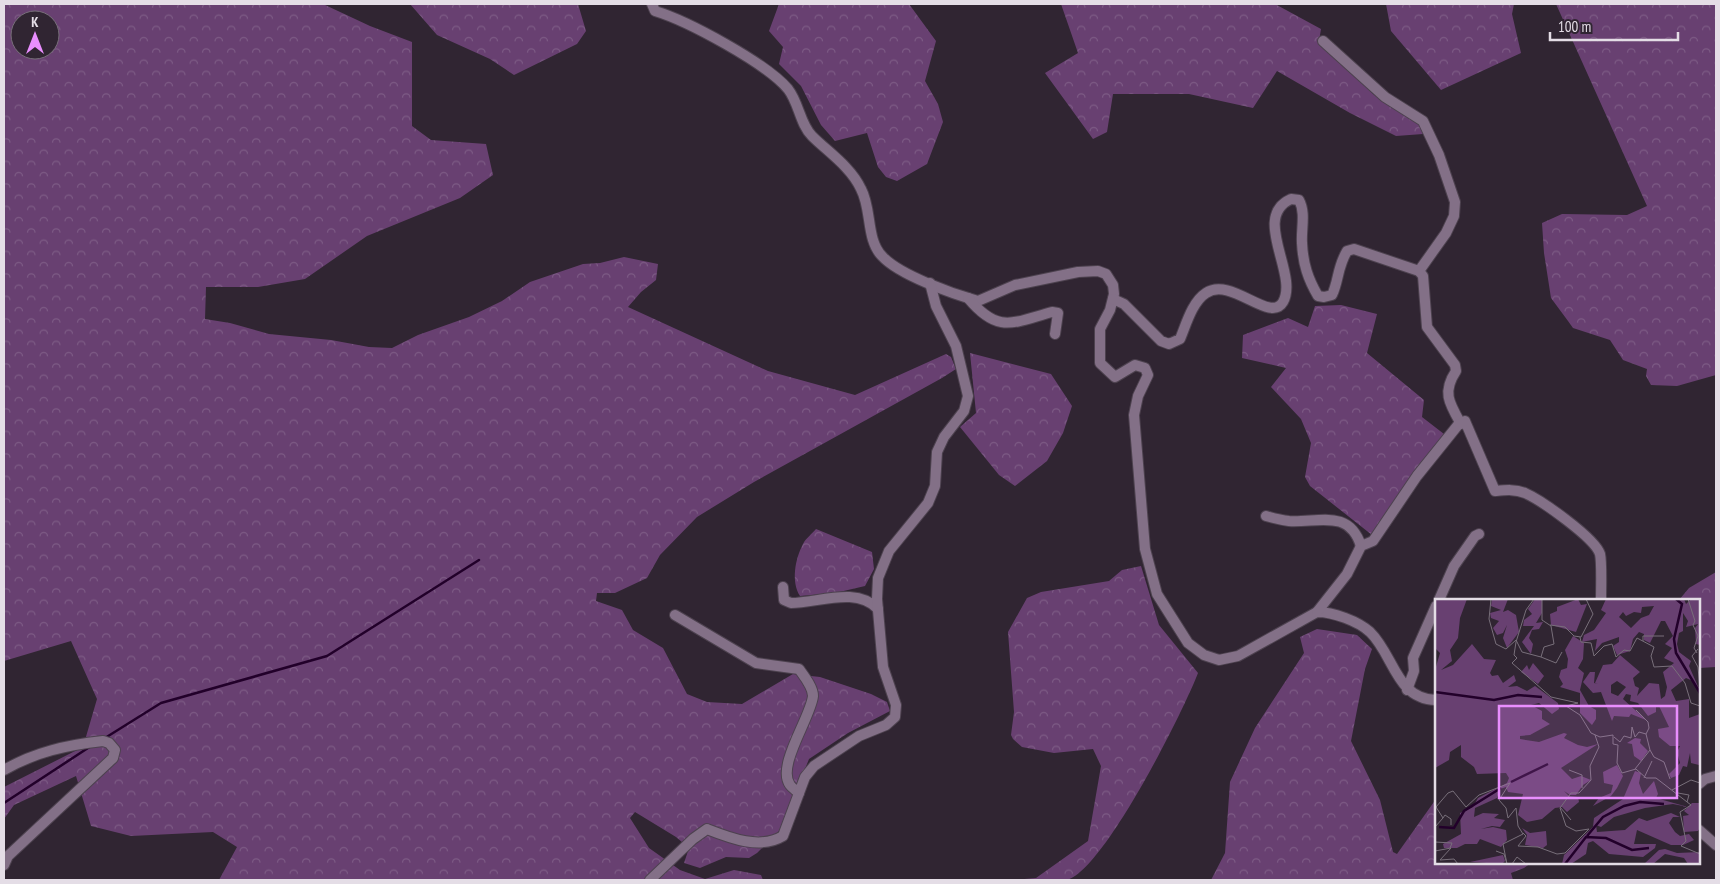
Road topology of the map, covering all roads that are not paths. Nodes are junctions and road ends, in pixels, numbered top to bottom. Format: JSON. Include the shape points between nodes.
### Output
{"nodes":[{"id":1,"x":652,"y":4,"type":"edge"},
{"id":2,"x":1323,"y":41,"type":"dead end"},
{"id":3,"x":1419,"y":271,"type":"junction"},
{"id":4,"x":930,"y":283,"type":"junction"},
{"id":5,"x":968,"y":298,"type":"junction"},
{"id":6,"x":1112,"y":299,"type":"junction"},
{"id":7,"x":1055,"y":334,"type":"dead end"},
{"id":8,"x":1461,"y":424,"type":"junction"},
{"id":9,"x":1266,"y":516,"type":"dead end"},
{"id":10,"x":1479,"y":534,"type":"dead end"},
{"id":11,"x":1361,"y":546,"type":"junction"},
{"id":12,"x":783,"y":587,"type":"dead end"},
{"id":13,"x":1439,"y":599,"type":"edge"},
{"id":14,"x":1601,"y":599,"type":"edge"},
{"id":15,"x":1435,"y":608,"type":"edge"},
{"id":16,"x":878,"y":609,"type":"junction"},
{"id":17,"x":1317,"y":612,"type":"junction"},
{"id":18,"x":675,"y":615,"type":"dead end"},
{"id":19,"x":1407,"y":690,"type":"junction"},
{"id":20,"x":1435,"y":700,"type":"edge"},
{"id":21,"x":4,"y":770,"type":"edge"},
{"id":22,"x":1716,"y":776,"type":"edge"},
{"id":23,"x":1700,"y":783,"type":"edge"},
{"id":24,"x":799,"y":793,"type":"junction"},
{"id":25,"x":1700,"y":831,"type":"edge"},
{"id":26,"x":1715,"y":842,"type":"edge"},
{"id":27,"x":4,"y":865,"type":"edge"},
{"id":28,"x":650,"y":880,"type":"edge"}],
"edges":[{"from":1,"to":4,"type":"street","via":[[655,11],[679,18],[770,73],[788,90],[810,134],[861,188],[874,246],[889,263]]},
{"from":2,"to":3,"type":"street","via":[[1385,97],[1423,121],[1440,155],[1456,202],[1454,216]]},
{"from":3,"to":6,"type":"street","via":[[1354,249],[1347,251],[1339,265],[1332,295],[1318,296],[1307,277],[1302,243],[1302,206],[1299,200],[1291,199],[1281,206],[1275,225],[1276,245],[1286,273],[1286,293],[1276,308],[1268,309],[1237,292],[1221,289],[1206,293],[1194,308],[1180,339],[1169,344],[1161,341],[1124,304]]},
{"from":3,"to":8,"type":"street","via":[[1423,276],[1427,327],[1455,365],[1456,371],[1448,383],[1448,394]]},
{"from":4,"to":5,"type":"street"},
{"from":4,"to":16,"type":"street","via":[[936,306],[956,346],[968,396],[964,411],[938,452],[935,486],[928,503],[889,550],[878,578]]},
{"from":5,"to":6,"type":"street","via":[[978,301],[1015,284],[1098,271],[1106,274],[1113,285]]},
{"from":5,"to":7,"type":"street","via":[[987,318],[1007,324],[1058,313]]},
{"from":6,"to":17,"type":"street","via":[[1100,329],[1100,363],[1115,377],[1135,365],[1145,368],[1148,375],[1134,414],[1145,549],[1157,594],[1188,643],[1204,655],[1219,660],[1238,656]]},
{"from":8,"to":11,"type":"street","via":[[1418,476],[1373,541]]},
{"from":8,"to":14,"type":"street","via":[[1465,421],[1495,490],[1512,489],[1527,494],[1577,527],[1594,544],[1600,554]]},
{"from":9,"to":11,"type":"street","via":[[1288,521],[1336,520],[1358,535]]},
{"from":10,"to":13,"type":"street","via":[[1454,566]]},
{"from":11,"to":17,"type":"street","via":[[1347,574]]},
{"from":12,"to":16,"type":"street","via":[[784,600],[791,604],[857,598],[871,602]]},
{"from":15,"to":19,"type":"street","via":[[1413,658],[1414,672]]},
{"from":16,"to":24,"type":"street","via":[[883,667],[896,705],[895,717],[814,766]]},
{"from":17,"to":19,"type":"street","via":[[1347,620],[1370,633]]},
{"from":18,"to":24,"type":"street","via":[[756,662],[799,668],[813,696],[786,775],[789,784]]},
{"from":19,"to":20,"type":"street"},
{"from":21,"to":27,"type":"street","via":[[23,759],[64,745],[103,741],[116,750],[112,758],[8,856]]},
{"from":22,"to":23,"type":"street"},
{"from":24,"to":28,"type":"street","via":[[783,836],[774,841],[731,839],[707,829]]},
{"from":25,"to":26,"type":"street"}]}
